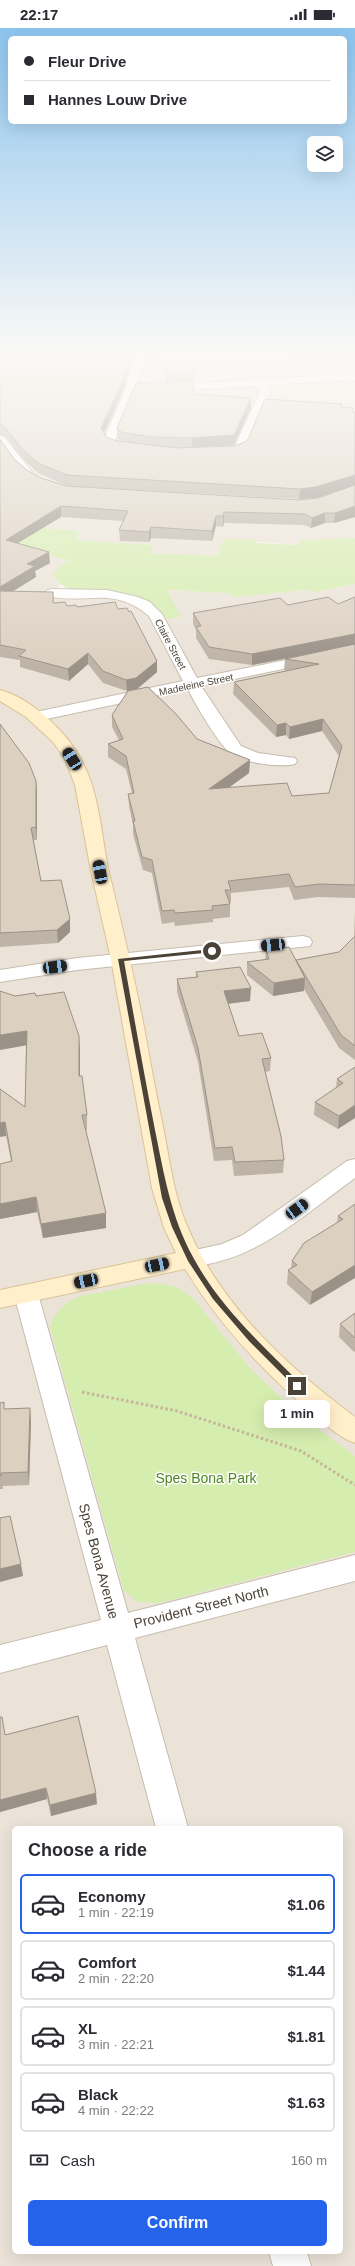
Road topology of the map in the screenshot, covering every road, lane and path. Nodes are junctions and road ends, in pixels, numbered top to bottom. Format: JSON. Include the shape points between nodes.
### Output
{"nodes":[{"id":1,"x":16,"y":459,"type":"edge"},
{"id":2,"x":52,"y":488,"type":"edge"},
{"id":3,"x":52,"y":593,"type":"edge"},
{"id":4,"x":355,"y":650,"type":"edge"},
{"id":5,"x":192,"y":685,"type":"junction"},
{"id":6,"x":0,"y":696,"type":"edge"},
{"id":7,"x":37,"y":716,"type":"junction"},
{"id":8,"x":289,"y":762,"type":"dead end"},
{"id":9,"x":303,"y":942,"type":"dead end"},
{"id":10,"x":121,"y":959,"type":"junction"},
{"id":11,"x":0,"y":976,"type":"edge"},
{"id":12,"x":355,"y":1167,"type":"edge"},
{"id":13,"x":190,"y":1259,"type":"junction"},
{"id":14,"x":13,"y":1297,"type":"edge"},
{"id":15,"x":51,"y":1386,"type":"junction"},
{"id":16,"x":355,"y":1432,"type":"edge"},
{"id":17,"x":355,"y":1485,"type":"edge"},
{"id":18,"x":355,"y":1568,"type":"edge"},
{"id":19,"x":117,"y":1629,"type":"junction"},
{"id":20,"x":0,"y":1659,"type":"edge"},
{"id":21,"x":171,"y":1826,"type":"edge"},
{"id":22,"x":289,"y":2254,"type":"edge"},
{"id":23,"x":292,"y":2266,"type":"edge"}],
"edges":[{"from":1,"to":2,"type":"street","via":[[33,481]]},
{"from":3,"to":5,"type":"street","name":"Claire Street","via":[[118,595],[148,606],[155,614]]},
{"from":4,"to":5,"type":"street","name":"Madeleine Street"},
{"from":5,"to":7,"type":"street","name":"Madeleine Street"},
{"from":5,"to":8,"type":"street","name":"Claire Street","via":[[235,749],[255,758]]},
{"from":6,"to":7,"type":"street"},
{"from":7,"to":10,"type":"street","via":[[59,739],[79,771]]},
{"from":9,"to":10,"type":"street"},
{"from":10,"to":11,"type":"street"},
{"from":10,"to":13,"type":"street","via":[[166,1198]]},
{"from":12,"to":13,"type":"street","via":[[251,1241],[226,1252]]},
{"from":13,"to":14,"type":"street"},
{"from":13,"to":16,"type":"street","via":[[216,1297],[273,1363],[297,1386]]},
{"from":14,"to":15,"type":"street","name":"Spes Bona Avenue"},
{"from":15,"to":17,"type":"path","via":[[177,1410],[301,1451]]},
{"from":15,"to":19,"type":"street","name":"Spes Bona Avenue"},
{"from":18,"to":19,"type":"street","name":"Provident Street North"},
{"from":19,"to":20,"type":"street","name":"Provident Street North"},
{"from":19,"to":21,"type":"street","name":"Spes Bona Avenue"},
{"from":22,"to":23,"type":"street"}]}
